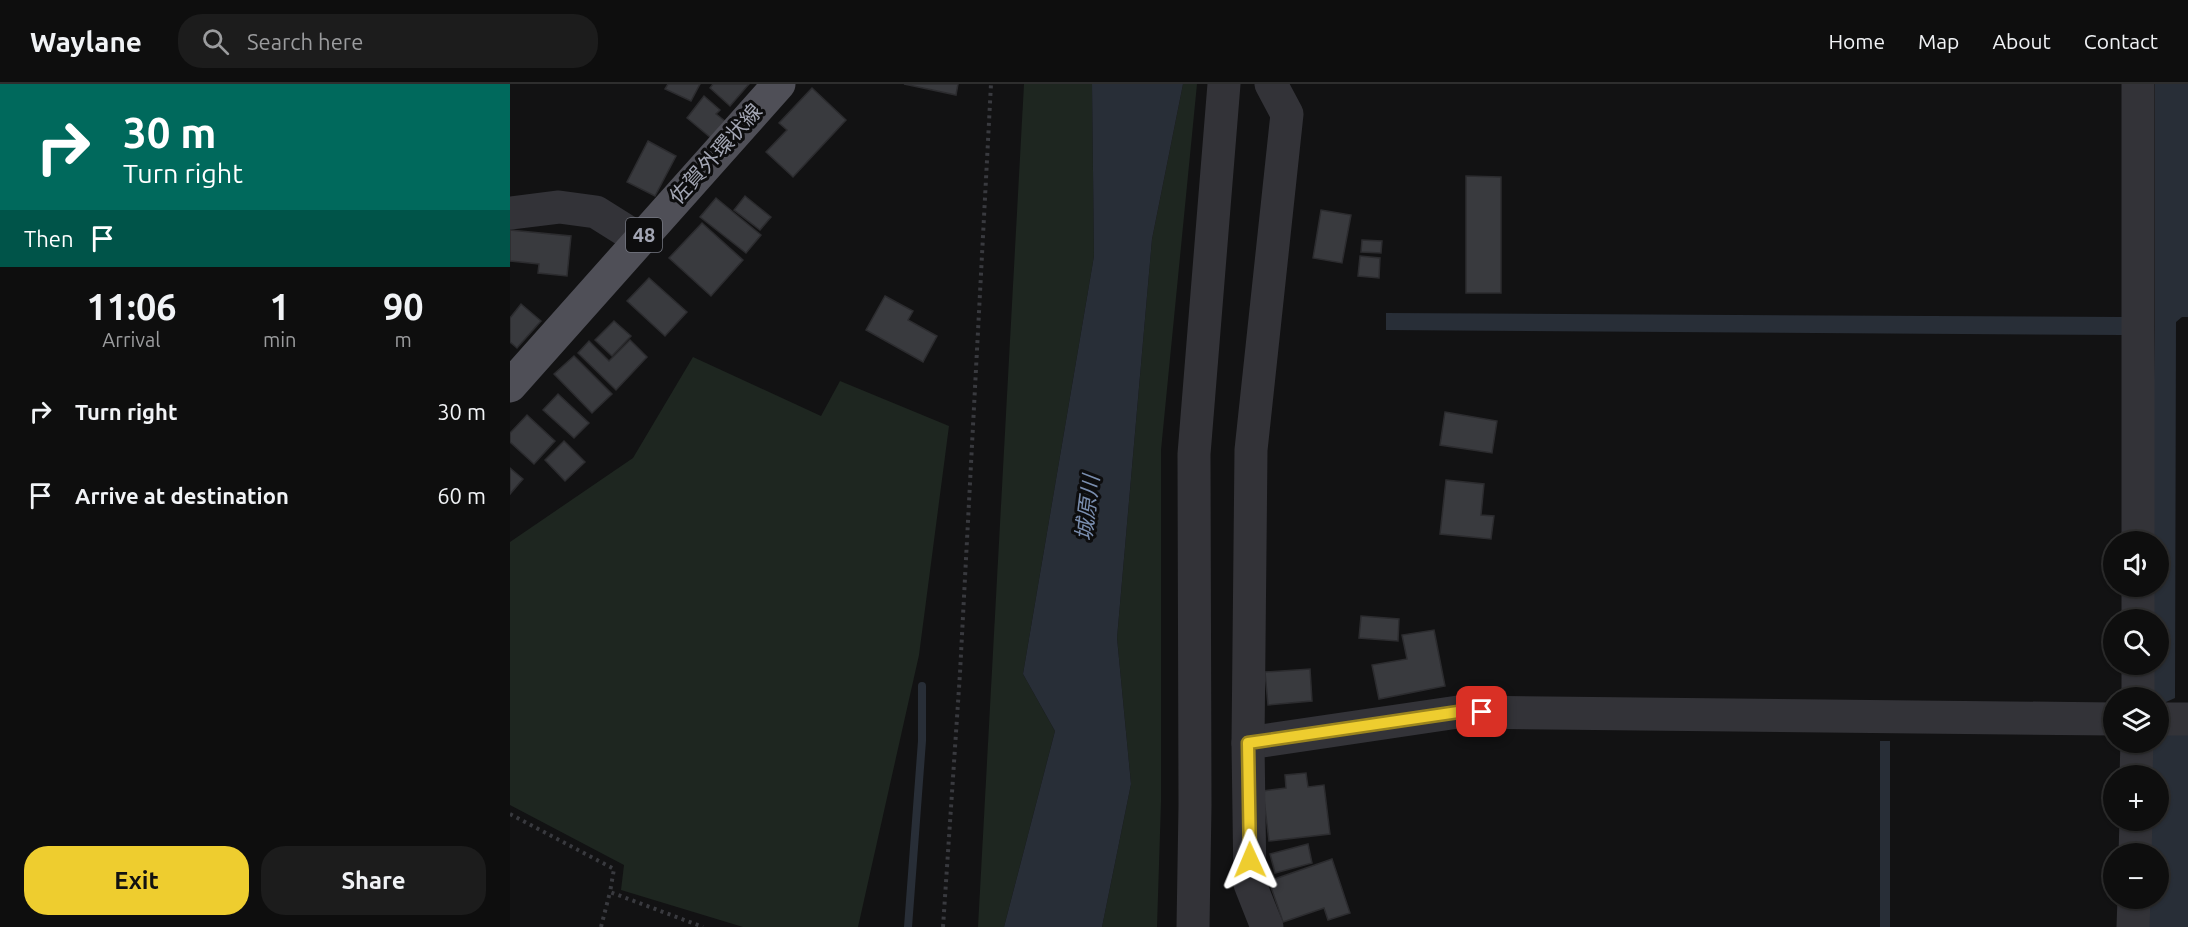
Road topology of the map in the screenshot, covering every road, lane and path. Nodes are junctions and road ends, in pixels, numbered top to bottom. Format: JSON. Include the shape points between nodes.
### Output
{"nodes":[{"id":1,"x":778,"y":84,"type":"edge"},
{"id":2,"x":991,"y":84,"type":"edge"},
{"id":3,"x":1224,"y":84,"type":"edge"},
{"id":4,"x":1272,"y":84,"type":"edge"},
{"id":5,"x":2138,"y":84,"type":"edge"},
{"id":6,"x":510,"y":213,"type":"edge"},
{"id":7,"x":639,"y":239,"type":"junction"},
{"id":8,"x":510,"y":386,"type":"edge"},
{"id":9,"x":2138,"y":531,"type":"edge"},
{"id":10,"x":2103,"y":719,"type":"edge"},
{"id":11,"x":1248,"y":743,"type":"junction"},
{"id":12,"x":510,"y":814,"type":"edge"},
{"id":13,"x":610,"y":892,"type":"junction"},
{"id":14,"x":2134,"y":909,"type":"edge"},
{"id":15,"x":601,"y":927,"type":"edge"},
{"id":16,"x":703,"y":927,"type":"edge"},
{"id":17,"x":944,"y":927,"type":"edge"},
{"id":18,"x":1193,"y":927,"type":"edge"},
{"id":19,"x":1267,"y":927,"type":"edge"},
{"id":20,"x":2133,"y":927,"type":"edge"}],
"edges":[{"from":1,"to":7,"type":"main road","name":"佐賀外環状線","number":"48"},
{"from":2,"to":17,"type":"path"},
{"from":3,"to":18,"type":"street","via":[[1194,454]]},
{"from":4,"to":11,"type":"street","via":[[1287,114],[1251,450]]},
{"from":5,"to":9,"type":"street"},
{"from":6,"to":7,"type":"street","via":[[559,207],[596,212]]},
{"from":7,"to":8,"type":"main road","name":"佐賀外環状線","number":"48"},
{"from":10,"to":11,"type":"street","via":[[1458,712]]},
{"from":11,"to":19,"type":"street","via":[[1250,884]]},
{"from":12,"to":13,"type":"path","via":[[614,869]]},
{"from":13,"to":15,"type":"path"},
{"from":13,"to":16,"type":"path"},
{"from":14,"to":20,"type":"street"}]}
